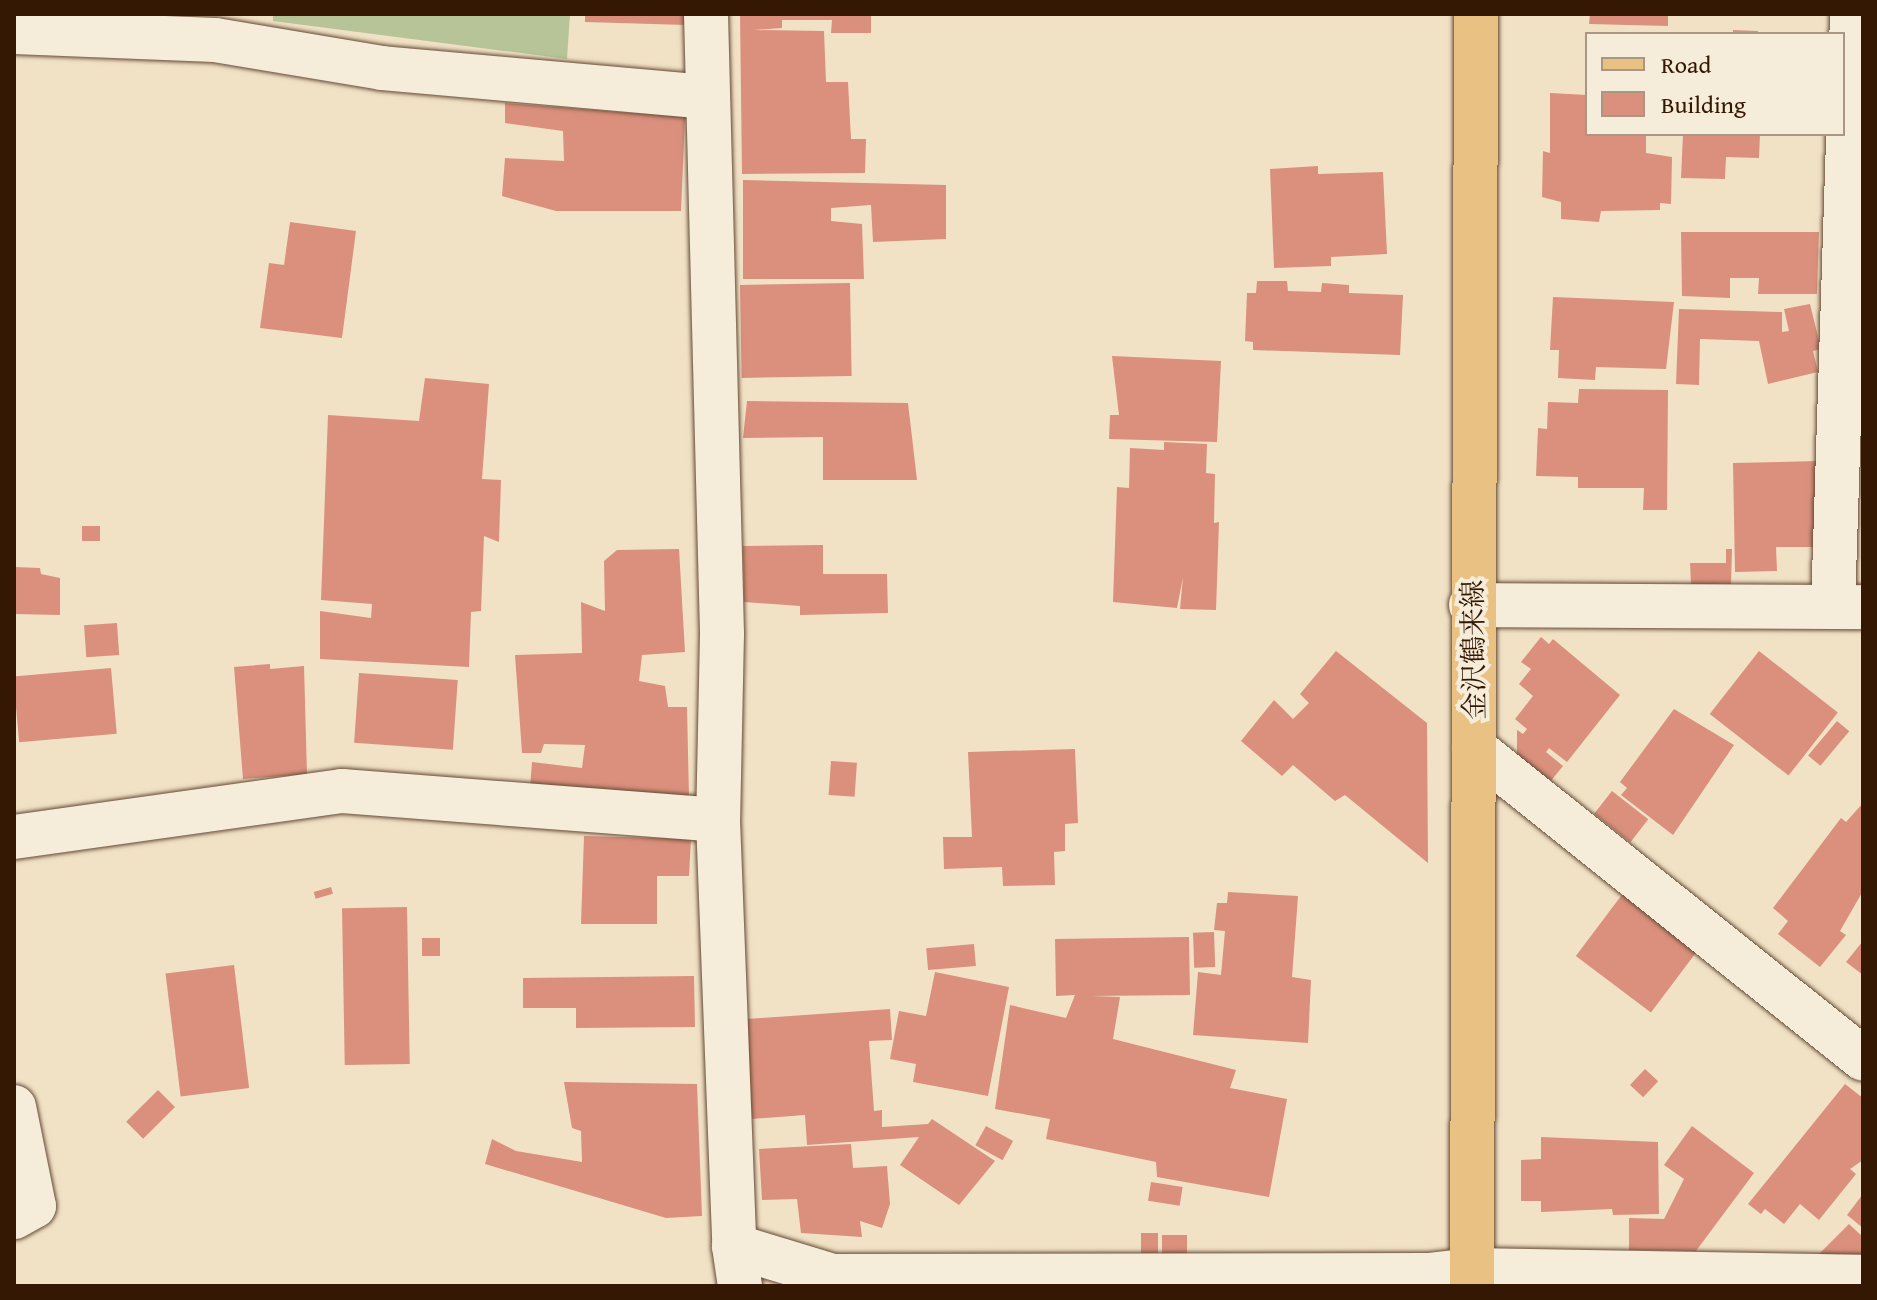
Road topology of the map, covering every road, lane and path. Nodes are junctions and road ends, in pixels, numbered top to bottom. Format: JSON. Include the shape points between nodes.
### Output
{"nodes":[{"id":1,"x":706,"y":14,"type":"edge"},
{"id":2,"x":1476,"y":14,"type":"edge"},
{"id":3,"x":1852,"y":14,"type":"edge"},
{"id":4,"x":58,"y":24,"type":"edge"},
{"id":5,"x":14,"y":32,"type":"edge"},
{"id":6,"x":707,"y":97,"type":"junction"},
{"id":7,"x":1471,"y":605,"type":"junction"},
{"id":8,"x":1848,"y":607,"type":"edge"},
{"id":9,"x":1474,"y":748,"type":"junction"},
{"id":10,"x":718,"y":820,"type":"junction"},
{"id":11,"x":14,"y":837,"type":"edge"},
{"id":12,"x":1863,"y":1059,"type":"edge"},
{"id":13,"x":14,"y":1107,"type":"edge"},
{"id":14,"x":14,"y":1217,"type":"edge"},
{"id":15,"x":737,"y":1266,"type":"edge"},
{"id":16,"x":1863,"y":1277,"type":"edge"},
{"id":17,"x":1472,"y":1278,"type":"edge"},
{"id":18,"x":838,"y":1281,"type":"edge"}],
"edges":[{"from":1,"to":6,"type":"street"},
{"from":2,"to":7,"type":"main road","name":"金沢鶴来線"},
{"from":3,"to":8,"type":"street"},
{"from":4,"to":5,"type":"street"},
{"from":4,"to":6,"type":"street","via":[[215,40],[382,68]]},
{"from":6,"to":10,"type":"street","via":[[722,634]]},
{"from":7,"to":8,"type":"street"},
{"from":7,"to":9,"type":"main road","name":"金沢鶴来線"},
{"from":9,"to":12,"type":"street"},
{"from":9,"to":17,"type":"main road","name":"金沢鶴来線"},
{"from":10,"to":11,"type":"street","via":[[342,791]]},
{"from":10,"to":15,"type":"street"},
{"from":13,"to":14,"type":"street","via":[[34,1206]]},
{"from":15,"to":18,"type":"street"},
{"from":16,"to":17,"type":"street"},
{"from":17,"to":18,"type":"street"}]}
